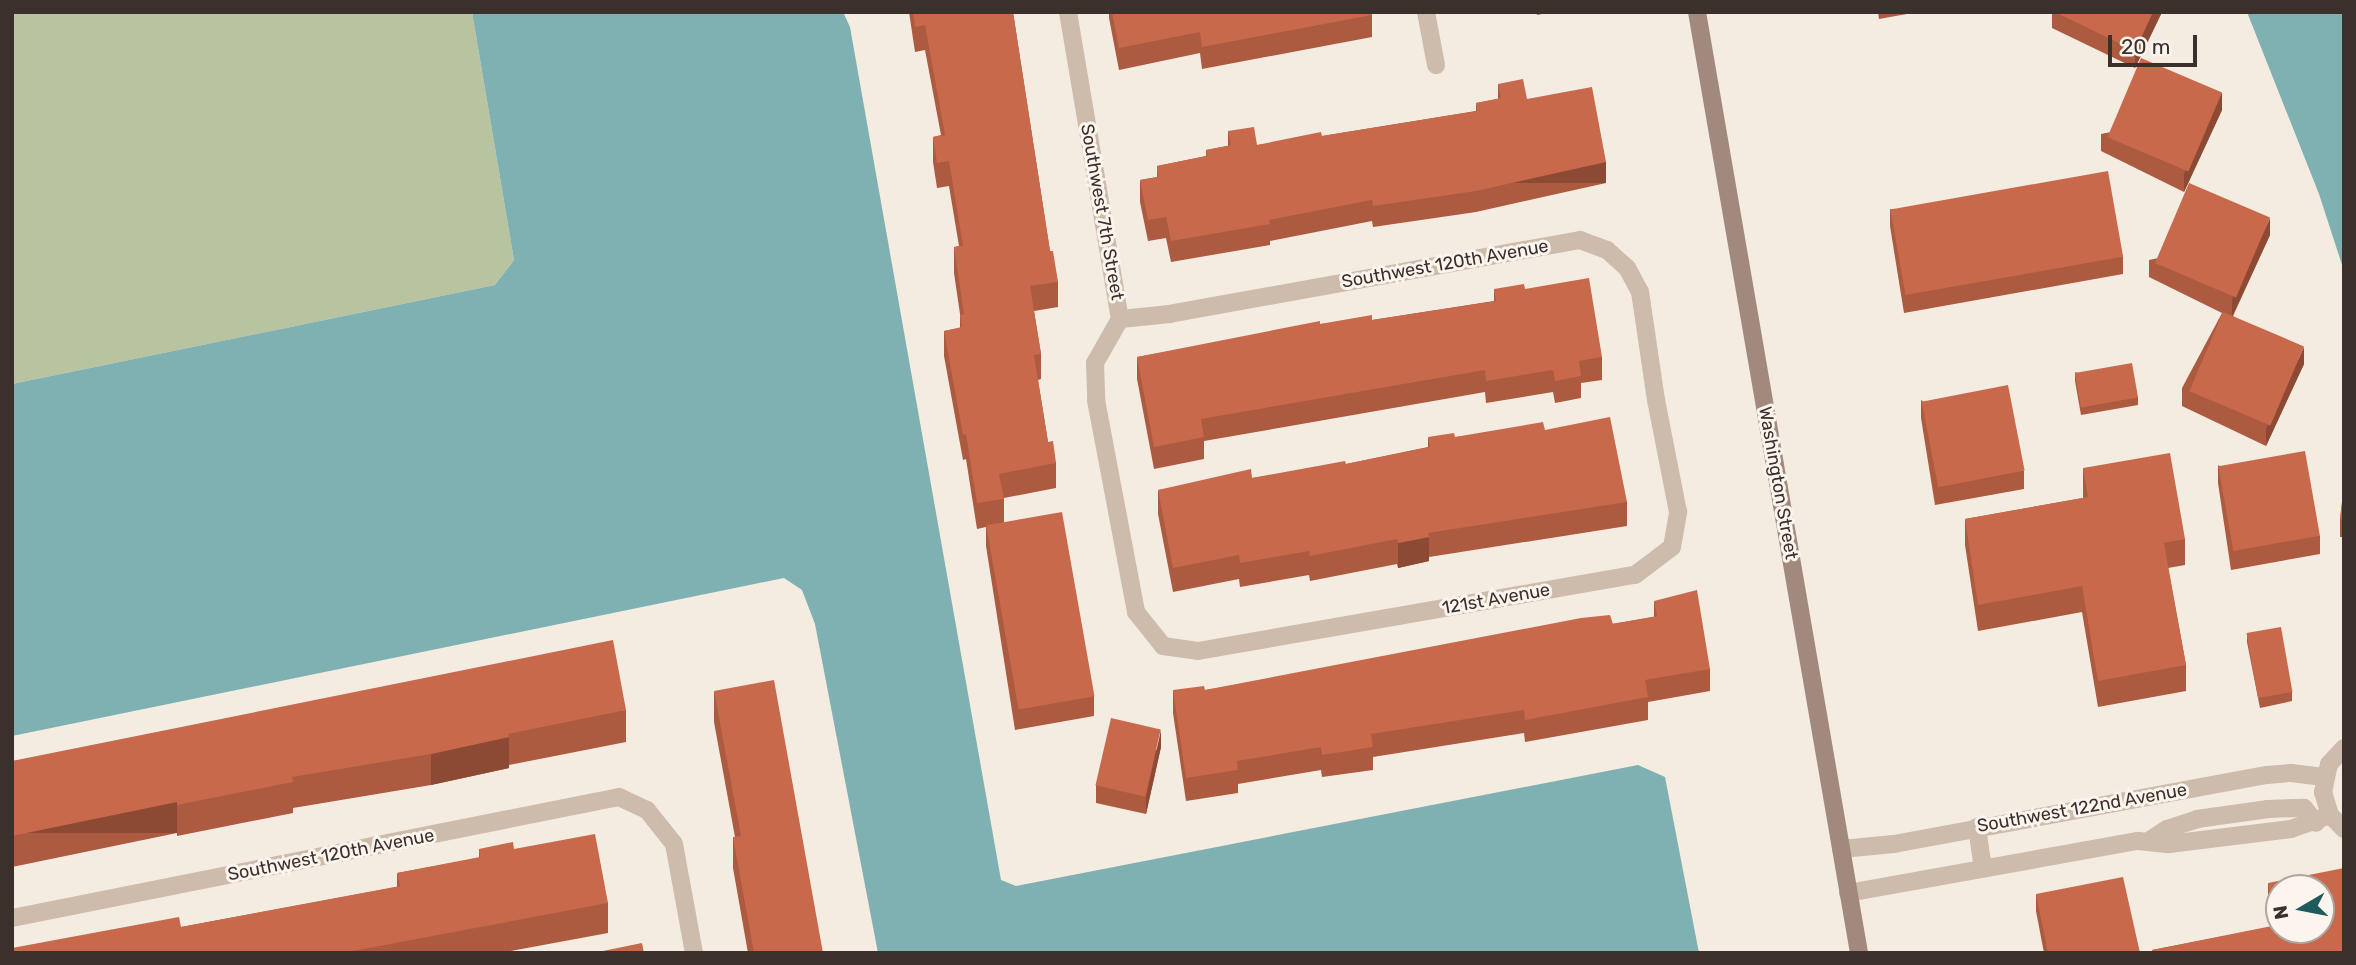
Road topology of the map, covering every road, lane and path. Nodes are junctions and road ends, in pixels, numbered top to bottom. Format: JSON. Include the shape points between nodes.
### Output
{"nodes":[{"id":1,"x":1068,"y":12,"type":"edge"},
{"id":2,"x":1426,"y":12,"type":"edge"},
{"id":3,"x":1697,"y":12,"type":"edge"},
{"id":4,"x":1436,"y":65,"type":"dead end"},
{"id":5,"x":1120,"y":319,"type":"junction"},
{"id":6,"x":1656,"y":400,"type":"joint"},
{"id":7,"x":1163,"y":646,"type":"joint"},
{"id":8,"x":2344,"y":748,"type":"edge"},
{"id":9,"x":2324,"y":777,"type":"junction"},
{"id":10,"x":2323,"y":819,"type":"junction"},
{"id":11,"x":1977,"y":827,"type":"junction"},
{"id":12,"x":2344,"y":829,"type":"edge"},
{"id":13,"x":1841,"y":849,"type":"junction"},
{"id":14,"x":1983,"y":869,"type":"junction"},
{"id":15,"x":1847,"y":893,"type":"junction"},
{"id":16,"x":12,"y":918,"type":"edge"},
{"id":17,"x":694,"y":953,"type":"edge"},
{"id":18,"x":1859,"y":953,"type":"edge"}],
"edges":[{"from":1,"to":5,"type":"street","name":"Southwest 7th Street"},
{"from":2,"to":4,"type":"street"},
{"from":3,"to":13,"type":"street","name":"Washington Street"},
{"from":5,"to":6,"type":"street","name":"Southwest 120th Avenue","via":[[1170,314],[1580,240],[1607,250],[1628,268],[1640,292]]},
{"from":5,"to":7,"type":"street","name":"Southwest 7th Street","via":[[1095,363],[1096,400],[1136,612]]},
{"from":6,"to":7,"type":"street","name":"121st Avenue","via":[[1678,512],[1672,547],[1635,575],[1198,651]]},
{"from":8,"to":9,"type":"street"},
{"from":9,"to":10,"type":"street"},
{"from":9,"to":11,"type":"street","name":"Southwest 122nd Avenue","via":[[2267,775]]},
{"from":10,"to":12,"type":"street"},
{"from":10,"to":14,"type":"street","via":[[2291,829],[2169,844],[2150,840]]},
{"from":11,"to":13,"type":"street","name":"Southwest 122nd Avenue","via":[[1894,844]]},
{"from":11,"to":14,"type":"street"},
{"from":13,"to":15,"type":"street","name":"Washington Street"},
{"from":14,"to":15,"type":"street"},
{"from":15,"to":18,"type":"street","name":"Washington Street"},
{"from":16,"to":17,"type":"street","name":"Southwest 120th Avenue","via":[[619,797],[646,810],[674,844]]}]}
